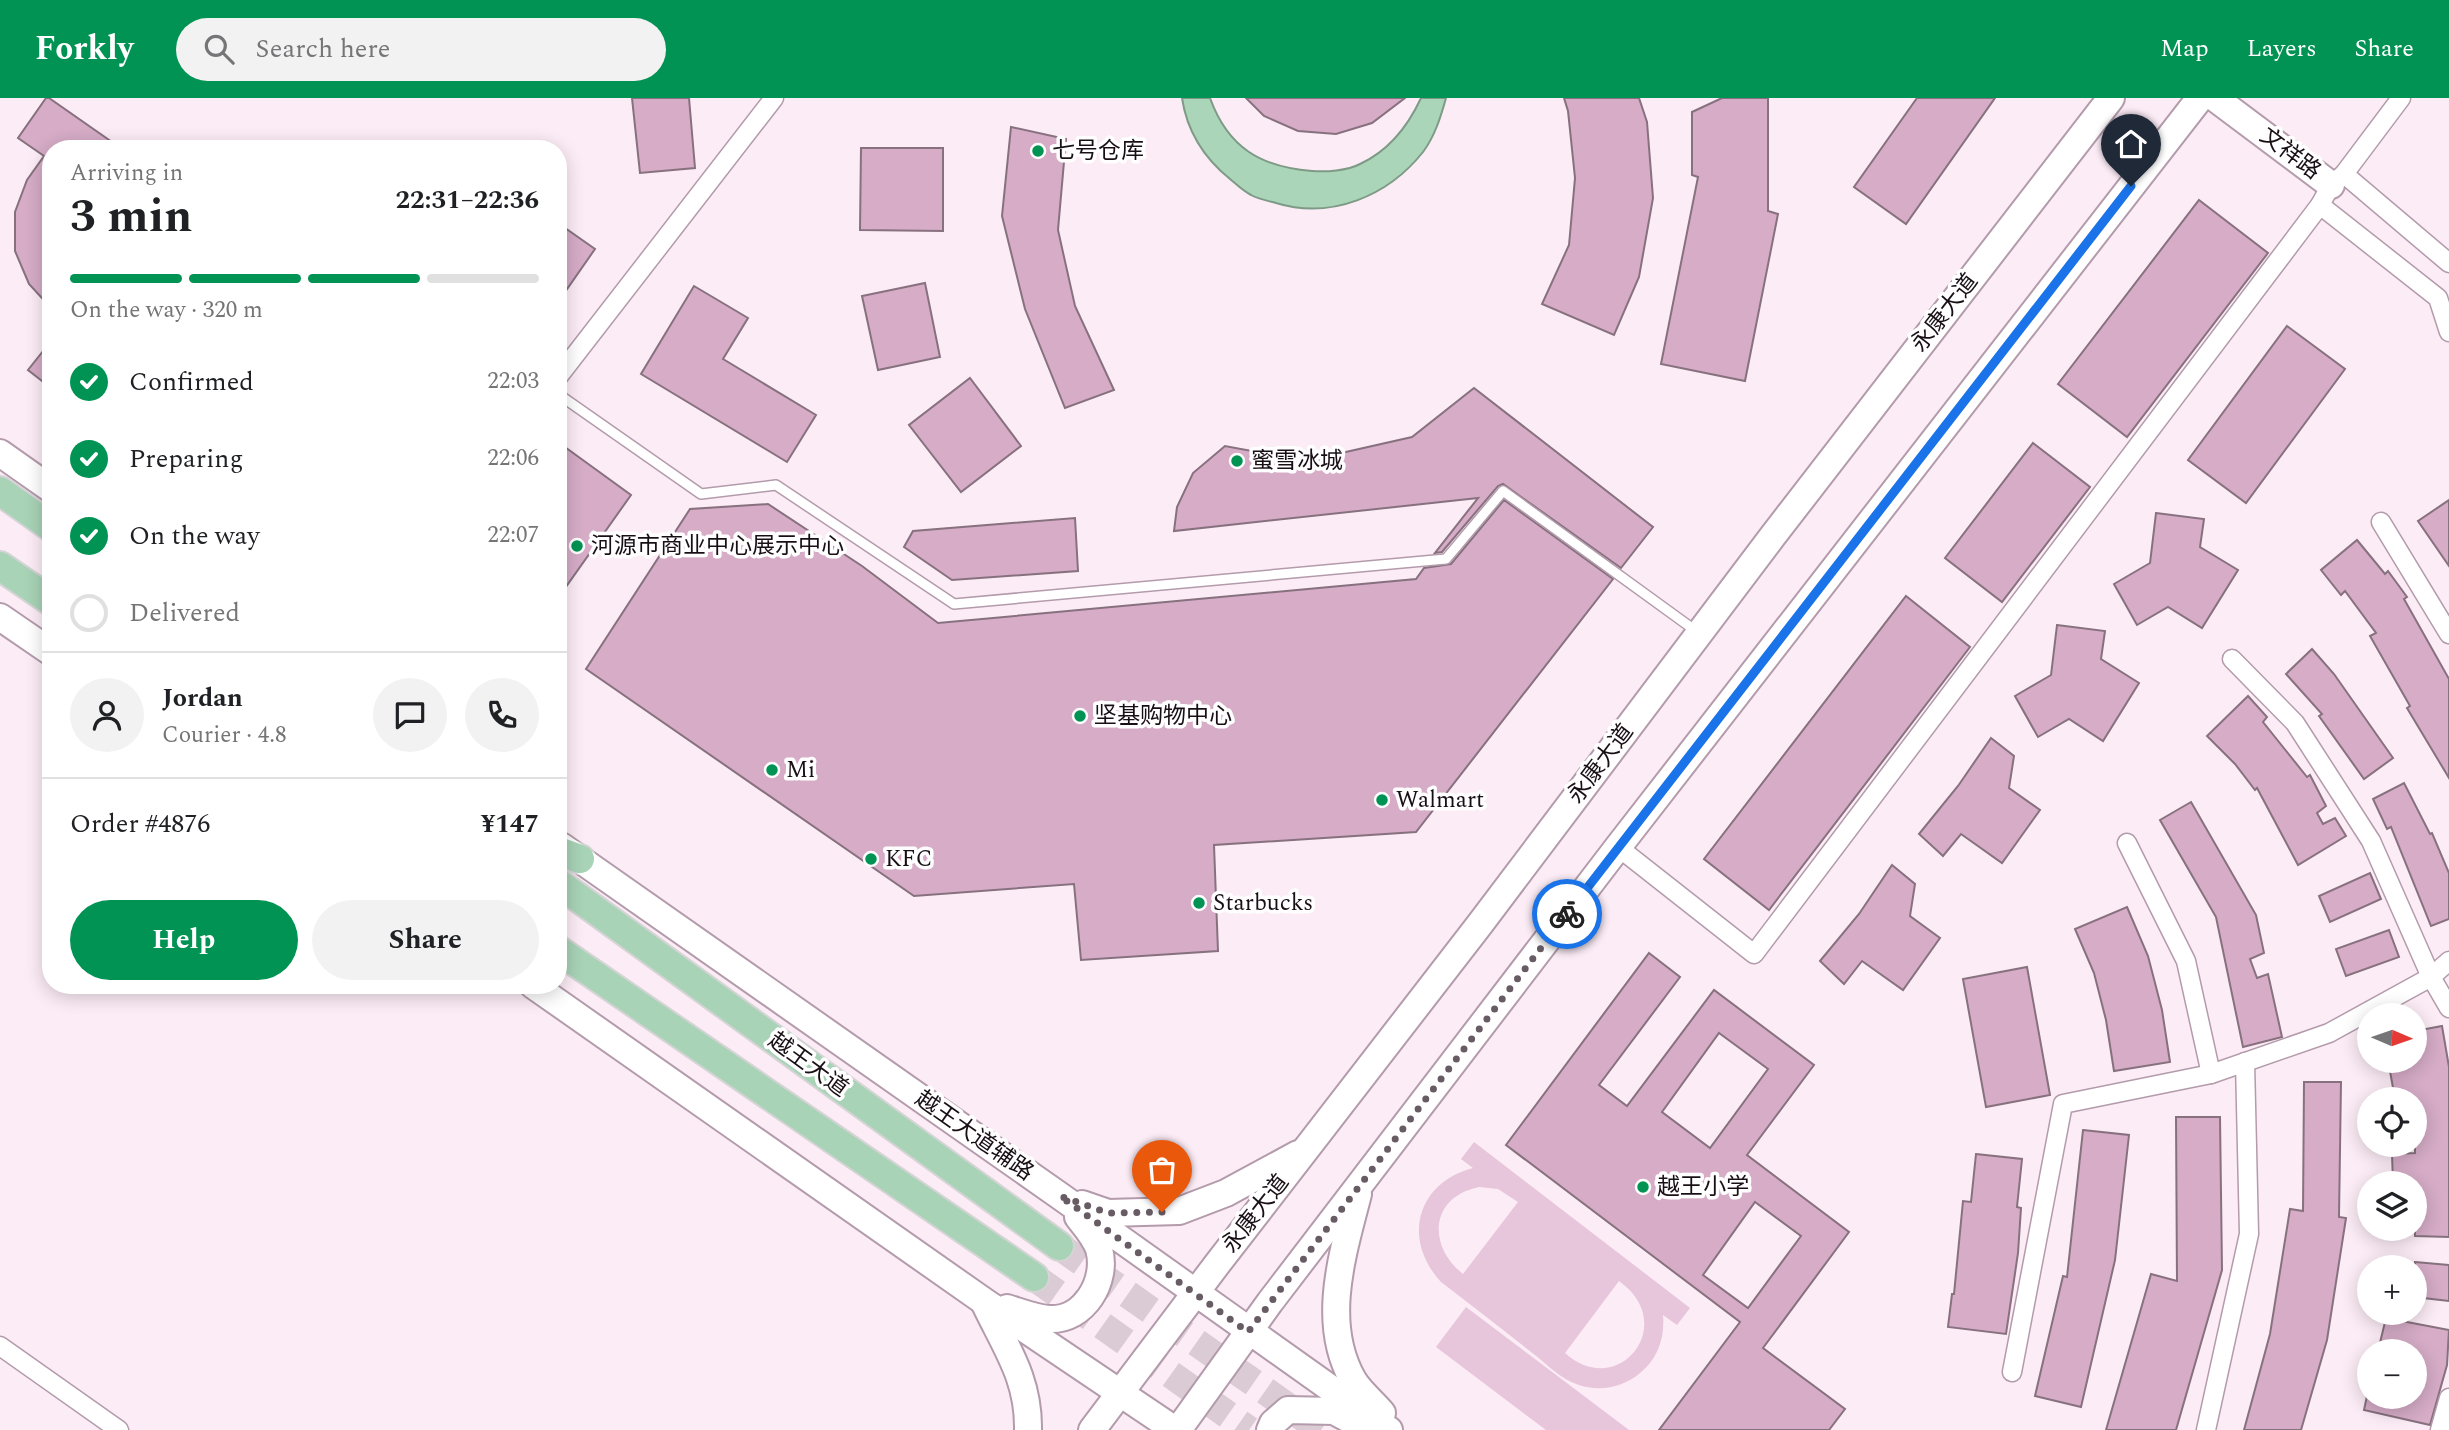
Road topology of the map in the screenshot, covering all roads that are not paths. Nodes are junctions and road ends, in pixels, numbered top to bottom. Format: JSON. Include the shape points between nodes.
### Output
{"nodes":[{"id":1,"x":774,"y":98,"type":"edge"},
{"id":2,"x":2111,"y":98,"type":"edge"},
{"id":3,"x":2200,"y":98,"type":"edge"},
{"id":4,"x":2215,"y":98,"type":"edge"},
{"id":5,"x":2401,"y":98,"type":"edge"},
{"id":6,"x":2331,"y":188,"type":"junction"},
{"id":7,"x":2449,"y":263,"type":"edge"},
{"id":8,"x":2449,"y":332,"type":"edge"},
{"id":9,"x":567,"y":365,"type":"edge"},
{"id":10,"x":567,"y":400,"type":"edge"},
{"id":11,"x":0,"y":453,"type":"edge"},
{"id":12,"x":42,"y":483,"type":"edge"},
{"id":13,"x":0,"y":491,"type":"edge"},
{"id":14,"x":42,"y":521,"type":"edge"},
{"id":15,"x":2381,"y":522,"type":"dead end"},
{"id":16,"x":0,"y":566,"type":"edge"},
{"id":17,"x":42,"y":595,"type":"edge"},
{"id":18,"x":0,"y":617,"type":"edge"},
{"id":19,"x":1700,"y":634,"type":"junction"},
{"id":20,"x":2449,"y":634,"type":"edge"},
{"id":21,"x":42,"y":646,"type":"edge"},
{"id":22,"x":2232,"y":659,"type":"dead end"},
{"id":23,"x":2127,"y":843,"type":"dead end"},
{"id":24,"x":1618,"y":848,"type":"junction"},
{"id":25,"x":567,"y":853,"type":"edge"},
{"id":26,"x":567,"y":890,"type":"edge"},
{"id":27,"x":567,"y":956,"type":"edge"},
{"id":28,"x":2449,"y":961,"type":"edge"},
{"id":29,"x":2431,"y":977,"type":"junction"},
{"id":30,"x":546,"y":994,"type":"edge"},
{"id":31,"x":2449,"y":1008,"type":"edge"},
{"id":32,"x":2245,"y":1062,"type":"junction"},
{"id":33,"x":2211,"y":1074,"type":"junction"},
{"id":34,"x":1308,"y":1149,"type":"junction"},
{"id":35,"x":1360,"y":1184,"type":"junction"},
{"id":36,"x":1060,"y":1196,"type":"junction"},
{"id":37,"x":1059,"y":1246,"type":"tunnel mouth"},
{"id":38,"x":1034,"y":1277,"type":"tunnel mouth"},
{"id":39,"x":1195,"y":1293,"type":"junction"},
{"id":40,"x":985,"y":1302,"type":"junction"},
{"id":41,"x":1248,"y":1332,"type":"junction"},
{"id":42,"x":0,"y":1346,"type":"edge"},
{"id":43,"x":2012,"y":1372,"type":"dead end"},
{"id":44,"x":1120,"y":1393,"type":"junction"},
{"id":45,"x":2449,"y":1398,"type":"edge"},
{"id":46,"x":119,"y":1430,"type":"edge"},
{"id":47,"x":1027,"y":1430,"type":"edge"},
{"id":48,"x":1092,"y":1430,"type":"edge"},
{"id":49,"x":1176,"y":1430,"type":"edge"},
{"id":50,"x":1270,"y":1430,"type":"edge"},
{"id":51,"x":1371,"y":1430,"type":"edge"},
{"id":52,"x":1389,"y":1430,"type":"edge"},
{"id":53,"x":1397,"y":1430,"type":"edge"},
{"id":54,"x":2206,"y":1430,"type":"edge"},
{"id":55,"x":2441,"y":1430,"type":"edge"}],
"edges":[{"from":1,"to":9,"type":"street"},
{"from":2,"to":19,"type":"main road","name":"永康大道"},
{"from":3,"to":24,"type":"main road"},
{"from":4,"to":6,"type":"main road","name":"文祥路"},
{"from":5,"to":6,"type":"street"},
{"from":6,"to":7,"type":"street"},
{"from":6,"to":8,"type":"street","via":[[2438,298]]},
{"from":6,"to":24,"type":"street","via":[[1754,954]]},
{"from":10,"to":19,"type":"lane","via":[[701,494],[776,485],[954,604],[1446,559],[1503,491]]},
{"from":11,"to":12,"type":"main road"},
{"from":13,"to":14,"type":"main road"},
{"from":15,"to":20,"type":"street"},
{"from":16,"to":17,"type":"main road"},
{"from":18,"to":21,"type":"main road"},
{"from":19,"to":34,"type":"main road","name":"永康大道"},
{"from":22,"to":29,"type":"street","via":[[2295,723],[2371,841]]},
{"from":23,"to":33,"type":"street","via":[[2186,961]]},
{"from":24,"to":35,"type":"main road"},
{"from":25,"to":36,"type":"main road","name":"越王大道辅路"},
{"from":26,"to":37,"type":"main road","name":"越王大道"},
{"from":27,"to":38,"type":"main road","name":"越王大道"},
{"from":28,"to":29,"type":"street"},
{"from":29,"to":31,"type":"street"},
{"from":29,"to":32,"type":"street","via":[[2329,1033]]},
{"from":30,"to":40,"type":"main road"},
{"from":32,"to":33,"type":"street"},
{"from":32,"to":54,"type":"street","via":[[2249,1234]]},
{"from":33,"to":43,"type":"street","via":[[2063,1104]]},
{"from":34,"to":36,"type":"main road","via":[[1226,1193],[1179,1211],[1108,1213]]},
{"from":34,"to":39,"type":"main road","name":"永康大道"},
{"from":35,"to":41,"type":"main road"},
{"from":35,"to":53,"type":"main road","via":[[1342,1257],[1337,1326],[1354,1380]]},
{"from":36,"to":39,"type":"main road","name":"越王大道辅路"},
{"from":36,"to":40,"type":"main road","via":[[1099,1249],[1101,1272],[1093,1295],[1075,1313],[1051,1320]]},
{"from":39,"to":41,"type":"main road","name":"越王大道辅路"},
{"from":39,"to":44,"type":"main road","name":"永康大道"},
{"from":40,"to":44,"type":"main road"},
{"from":40,"to":47,"type":"main road","via":[[1020,1375]]},
{"from":41,"to":49,"type":"main road"},
{"from":41,"to":52,"type":"main road","name":"越王大道辅路"},
{"from":42,"to":46,"type":"street"},
{"from":44,"to":48,"type":"main road","name":"永康大道"},
{"from":44,"to":49,"type":"main road"},
{"from":45,"to":55,"type":"street"},
{"from":50,"to":51,"type":"main road","via":[[1289,1410],[1310,1409],[1334,1411]]}]}
